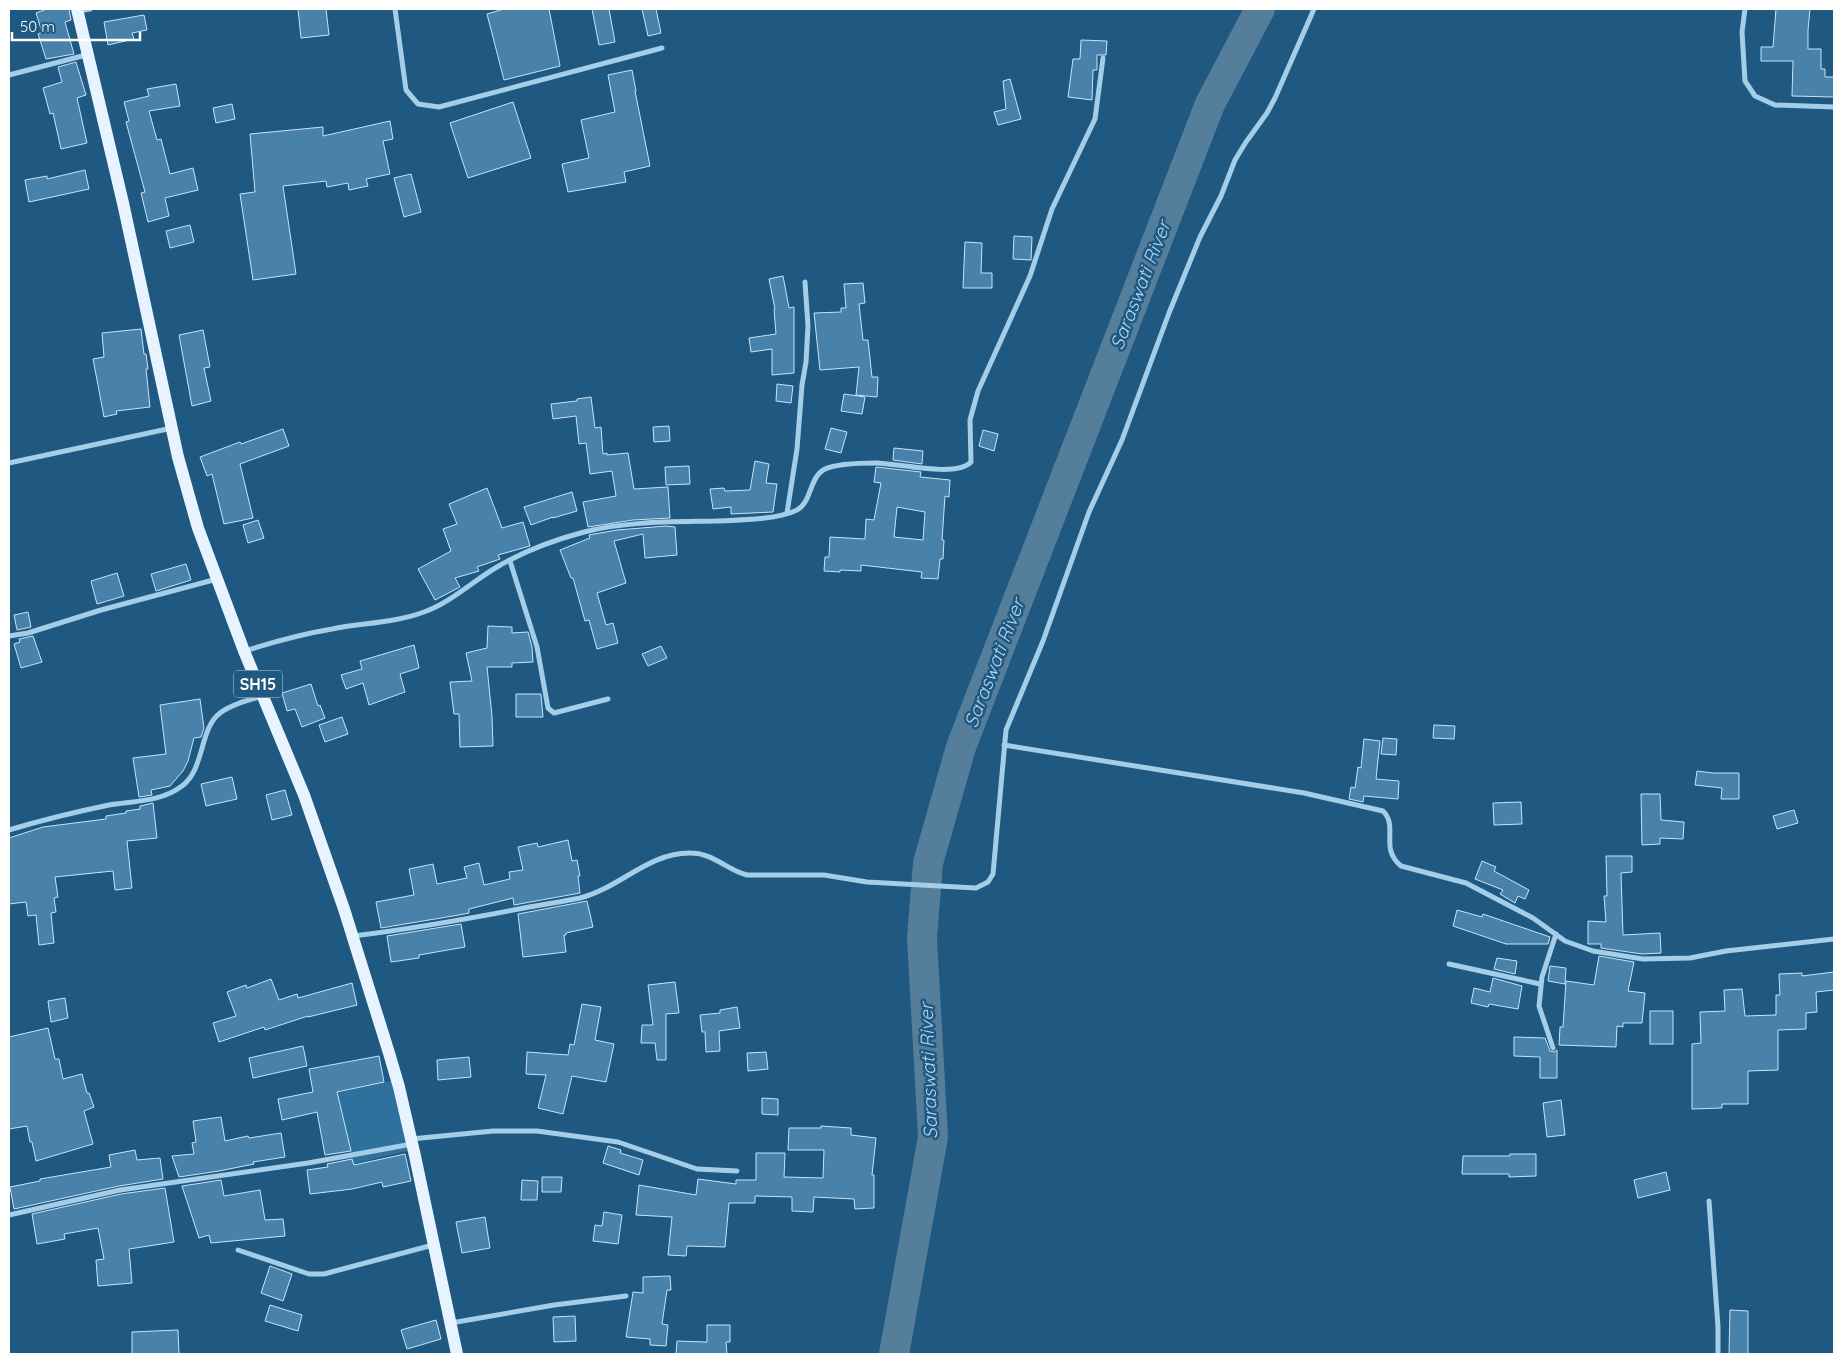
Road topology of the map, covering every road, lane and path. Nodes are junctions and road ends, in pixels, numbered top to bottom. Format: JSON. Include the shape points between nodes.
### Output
{"nodes":[{"id":1,"x":396,"y":9,"type":"edge"},
{"id":2,"x":1314,"y":9,"type":"edge"},
{"id":3,"x":1745,"y":9,"type":"edge"},
{"id":4,"x":82,"y":10,"type":"edge"},
{"id":5,"x":662,"y":48,"type":"dead end"},
{"id":6,"x":89,"y":54,"type":"junction"},
{"id":7,"x":1103,"y":58,"type":"dead end"},
{"id":8,"x":9,"y":75,"type":"edge"},
{"id":9,"x":1834,"y":107,"type":"edge"},
{"id":10,"x":805,"y":282,"type":"dead end"},
{"id":11,"x":172,"y":428,"type":"junction"},
{"id":12,"x":9,"y":463,"type":"edge"},
{"id":13,"x":786,"y":513,"type":"junction"},
{"id":14,"x":510,"y":561,"type":"junction"},
{"id":15,"x":217,"y":579,"type":"junction"},
{"id":16,"x":9,"y":636,"type":"edge"},
{"id":17,"x":244,"y":652,"type":"junction"},
{"id":18,"x":263,"y":696,"type":"junction"},
{"id":19,"x":608,"y":699,"type":"dead end"},
{"id":20,"x":1004,"y":745,"type":"junction"},
{"id":21,"x":9,"y":830,"type":"edge"},
{"id":22,"x":1556,"y":934,"type":"junction"},
{"id":23,"x":352,"y":936,"type":"junction"},
{"id":24,"x":1834,"y":939,"type":"edge"},
{"id":25,"x":1449,"y":964,"type":"dead end"},
{"id":26,"x":1540,"y":984,"type":"junction"},
{"id":27,"x":1553,"y":1048,"type":"dead end"},
{"id":28,"x":411,"y":1141,"type":"junction"},
{"id":29,"x":737,"y":1171,"type":"dead end"},
{"id":30,"x":1709,"y":1201,"type":"dead end"},
{"id":31,"x":9,"y":1215,"type":"edge"},
{"id":32,"x":434,"y":1245,"type":"junction"},
{"id":33,"x":238,"y":1250,"type":"dead end"},
{"id":34,"x":626,"y":1296,"type":"dead end"},
{"id":35,"x":451,"y":1324,"type":"junction"},
{"id":36,"x":457,"y":1354,"type":"edge"},
{"id":37,"x":1718,"y":1354,"type":"edge"}],
"edges":[{"from":1,"to":5,"type":"street","via":[[406,90],[418,104],[439,107]]},
{"from":2,"to":20,"type":"street","via":[[1275,98],[1235,160],[1200,237],[1122,440],[1089,512],[1043,641],[1006,730]]},
{"from":3,"to":9,"type":"street","via":[[1742,32],[1745,81],[1755,96],[1775,105]]},
{"from":4,"to":6,"type":"main road","number":"SH15"},
{"from":6,"to":8,"type":"street"},
{"from":6,"to":11,"type":"main road","number":"SH15"},
{"from":7,"to":13,"type":"street","via":[[1095,119],[1052,209],[1030,276],[978,391],[970,420],[971,462],[963,468],[941,469],[877,463],[832,467],[815,479],[798,509]]},
{"from":10,"to":13,"type":"street","via":[[806,362],[797,449]]},
{"from":11,"to":12,"type":"street"},
{"from":11,"to":15,"type":"main road","number":"SH15","via":[[198,528]]},
{"from":13,"to":14,"type":"street","via":[[753,520],[626,524],[576,534],[536,547]]},
{"from":14,"to":17,"type":"street","via":[[425,612],[400,619],[332,628]]},
{"from":14,"to":19,"type":"street","via":[[537,647],[548,708],[554,713]]},
{"from":15,"to":16,"type":"street"},
{"from":15,"to":17,"type":"main road","number":"SH15"},
{"from":17,"to":18,"type":"main road","number":"SH15"},
{"from":18,"to":21,"type":"street","via":[[220,713],[212,722],[195,770],[184,785],[170,794]]},
{"from":18,"to":23,"type":"main road","number":"SH15","via":[[304,795]]},
{"from":20,"to":22,"type":"street","via":[[1304,793],[1383,811],[1388,815],[1390,824],[1390,852],[1401,866],[1466,883],[1533,918]]},
{"from":20,"to":23,"type":"street","via":[[993,874],[988,882],[976,888],[867,882],[824,875],[747,875],[704,854],[690,853],[653,860],[613,884],[581,897]]},
{"from":22,"to":24,"type":"street","via":[[1592,951],[1642,959],[1690,958]]},
{"from":22,"to":26,"type":"street"},
{"from":23,"to":28,"type":"main road","number":"SH15","via":[[399,1087]]},
{"from":25,"to":26,"type":"street"},
{"from":26,"to":27,"type":"street","via":[[1539,1006]]},
{"from":28,"to":29,"type":"street","via":[[493,1131],[537,1131],[618,1142],[696,1170]]},
{"from":28,"to":31,"type":"street","via":[[308,1162],[120,1190]]},
{"from":28,"to":32,"type":"main road","number":"SH15"},
{"from":30,"to":37,"type":"street"},
{"from":32,"to":33,"type":"street","via":[[324,1274],[309,1274]]},
{"from":32,"to":35,"type":"main road","number":"SH15"},
{"from":34,"to":35,"type":"street"},
{"from":35,"to":36,"type":"main road","number":"SH15"}]}
